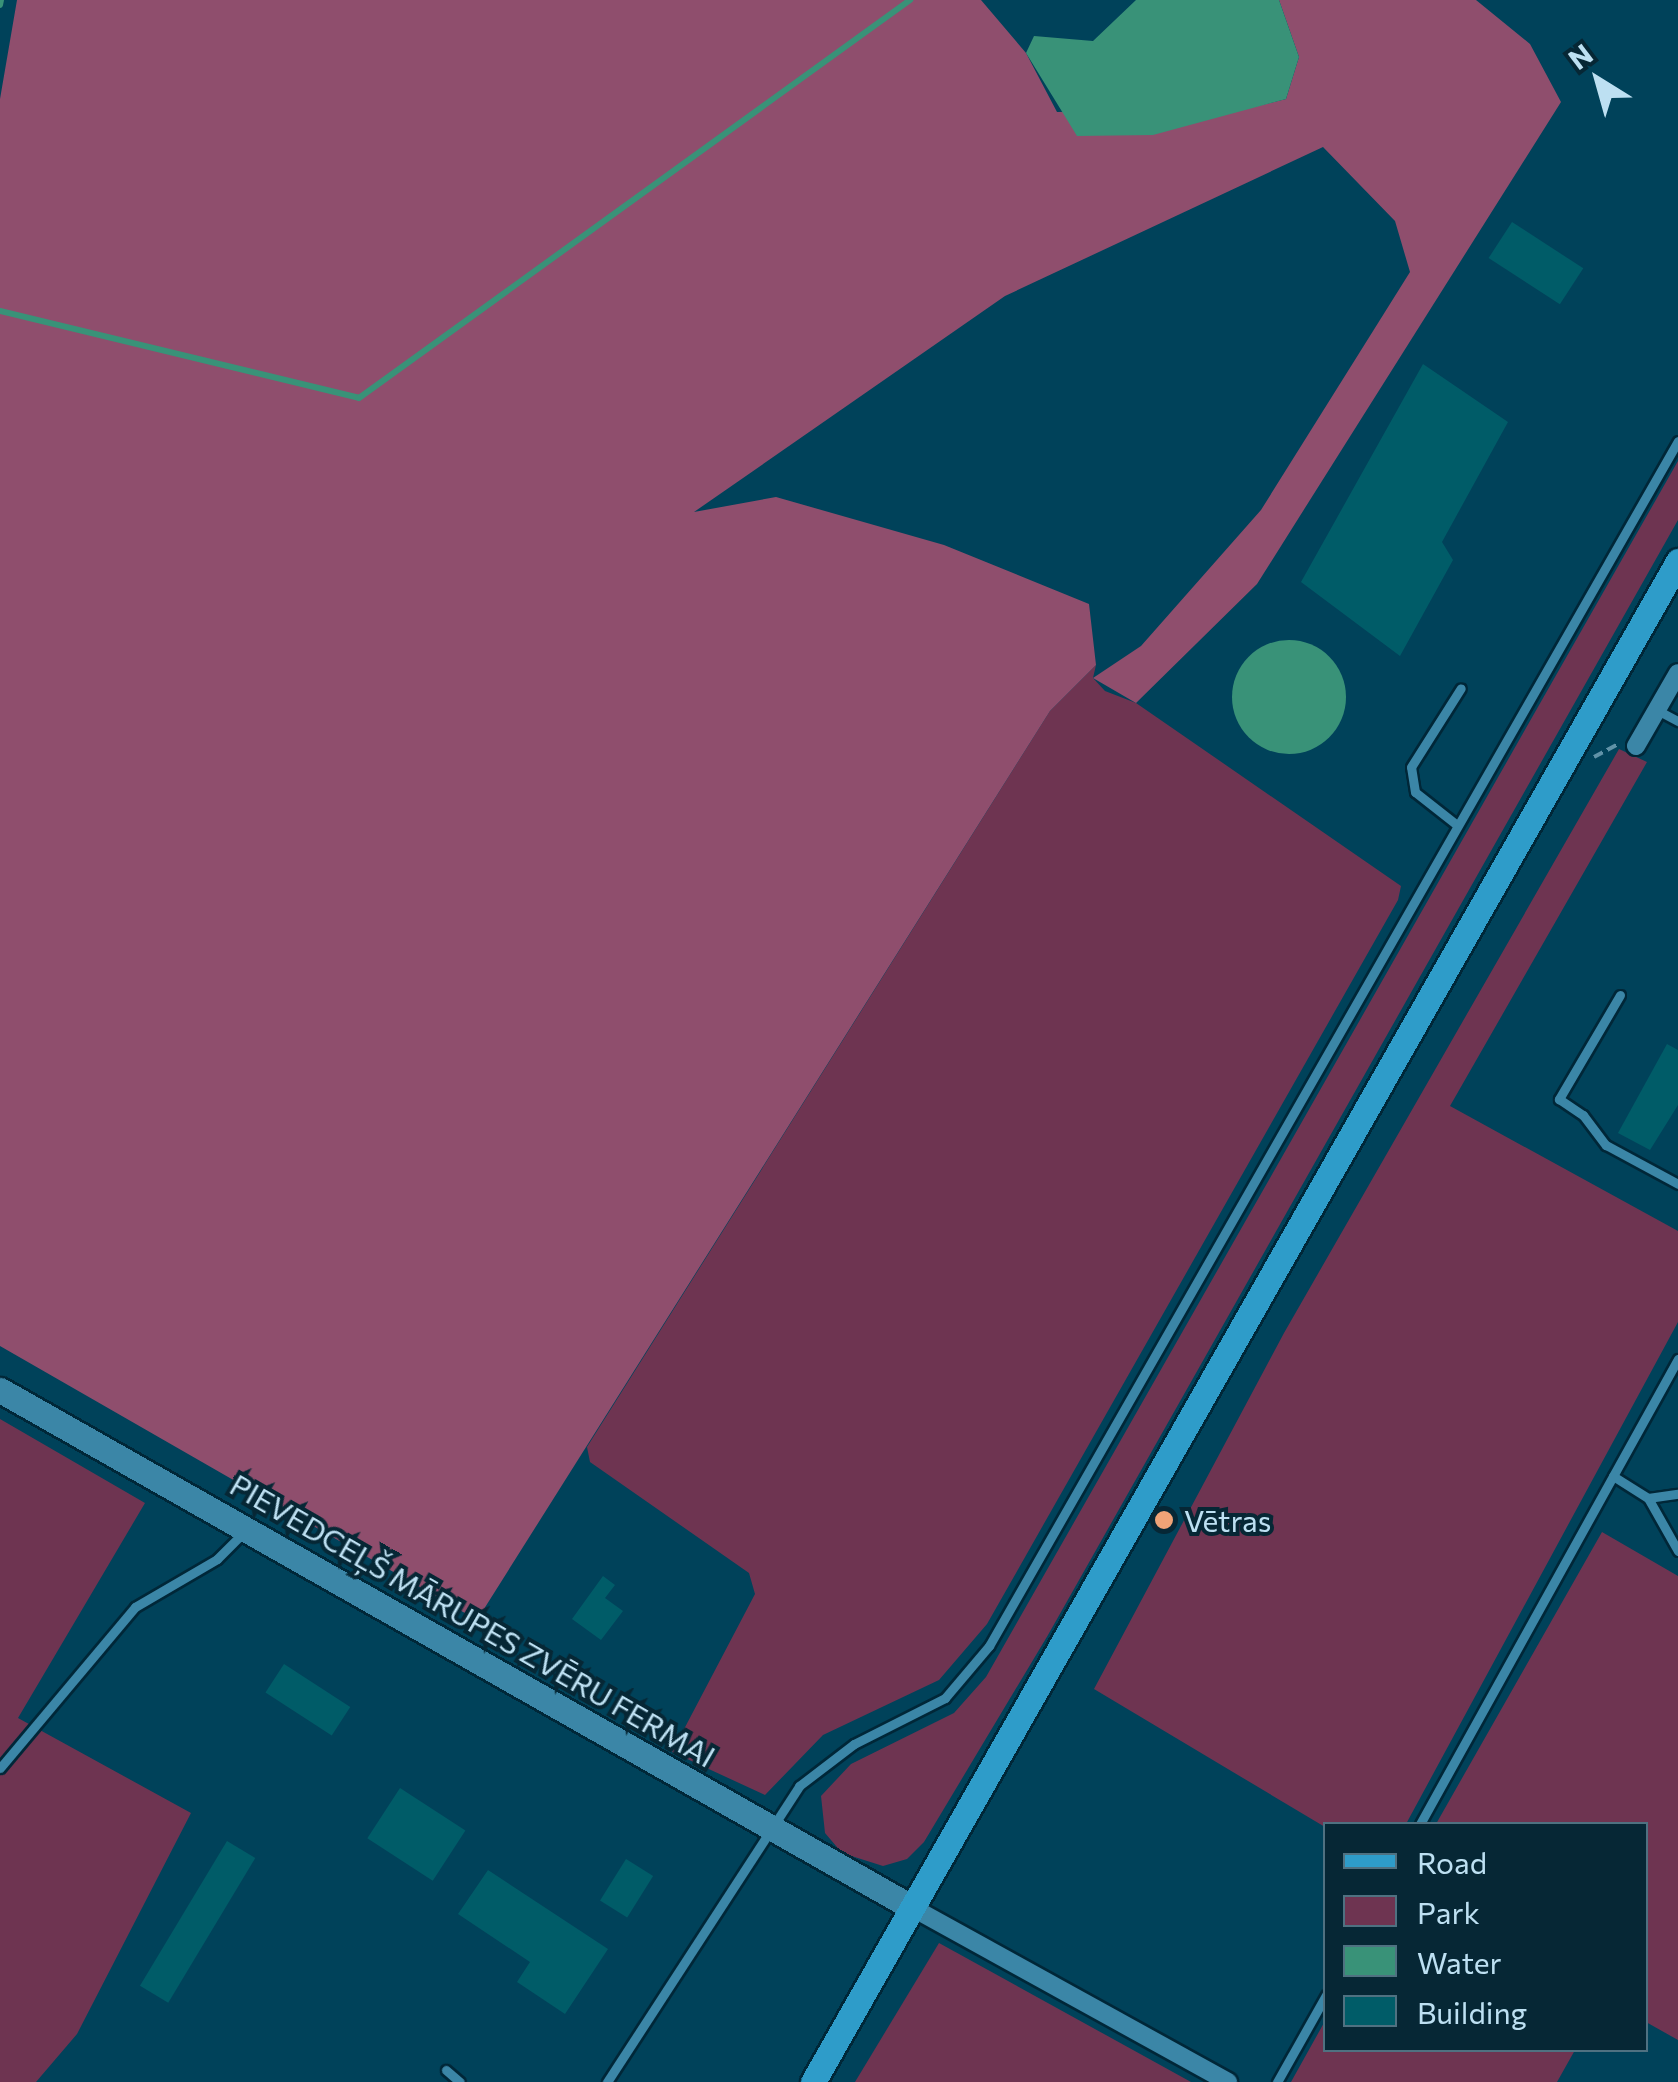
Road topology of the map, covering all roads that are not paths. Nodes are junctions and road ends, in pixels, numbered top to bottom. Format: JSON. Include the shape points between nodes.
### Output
{"nodes":[{"id":1,"x":1678,"y":441,"type":"edge"},
{"id":2,"x":1678,"y":561,"type":"edge"},
{"id":3,"x":1678,"y":673,"type":"edge"},
{"id":4,"x":1461,"y":688,"type":"dead end"},
{"id":5,"x":1657,"y":710,"type":"junction"},
{"id":6,"x":1678,"y":721,"type":"edge"},
{"id":7,"x":1636,"y":746,"type":"dead end"},
{"id":8,"x":1456,"y":825,"type":"junction"},
{"id":9,"x":1620,"y":995,"type":"dead end"},
{"id":10,"x":1678,"y":1184,"type":"edge"},
{"id":11,"x":1678,"y":1359,"type":"edge"},
{"id":12,"x":0,"y":1390,"type":"edge"},
{"id":13,"x":1613,"y":1476,"type":"junction"},
{"id":14,"x":1678,"y":1494,"type":"edge"},
{"id":15,"x":1648,"y":1498,"type":"junction"},
{"id":16,"x":249,"y":1527,"type":"junction"},
{"id":17,"x":1678,"y":1551,"type":"edge"},
{"id":18,"x":0,"y":1768,"type":"edge"},
{"id":19,"x":1421,"y":1822,"type":"edge"},
{"id":20,"x":771,"y":1830,"type":"junction"},
{"id":21,"x":912,"y":1908,"type":"junction"},
{"id":22,"x":1323,"y":1999,"type":"edge"},
{"id":23,"x":446,"y":2070,"type":"dead end"},
{"id":24,"x":460,"y":2082,"type":"edge"},
{"id":25,"x":607,"y":2082,"type":"edge"},
{"id":26,"x":813,"y":2082,"type":"edge"},
{"id":27,"x":1228,"y":2082,"type":"edge"},
{"id":28,"x":1277,"y":2082,"type":"edge"}],
"edges":[{"from":1,"to":8,"type":"lane"},
{"from":2,"to":21,"type":"main road"},
{"from":3,"to":5,"type":"street"},
{"from":4,"to":8,"type":"lane","via":[[1411,767],[1415,792]]},
{"from":5,"to":6,"type":"lane"},
{"from":5,"to":7,"type":"street"},
{"from":8,"to":20,"type":"lane","via":[[989,1646],[945,1698],[825,1763],[800,1786]]},
{"from":9,"to":10,"type":"lane","via":[[1558,1099],[1583,1115],[1606,1145]]},
{"from":11,"to":13,"type":"lane"},
{"from":12,"to":16,"type":"street","name":"PIEVEDCEĻŠ MĀRUPES ZVĒRU FERMAI"},
{"from":13,"to":15,"type":"lane"},
{"from":13,"to":19,"type":"lane"},
{"from":14,"to":15,"type":"lane"},
{"from":15,"to":17,"type":"lane"},
{"from":16,"to":18,"type":"lane","via":[[217,1558],[135,1606]]},
{"from":16,"to":20,"type":"street","name":"PIEVEDCEĻŠ MĀRUPES ZVĒRU FERMAI"},
{"from":20,"to":21,"type":"street","name":"PIEVEDCEĻŠ MĀRUPES ZVĒRU FERMAI"},
{"from":20,"to":25,"type":"lane"},
{"from":21,"to":26,"type":"main road"},
{"from":21,"to":27,"type":"street"},
{"from":22,"to":28,"type":"lane"},
{"from":23,"to":24,"type":"lane"}]}
